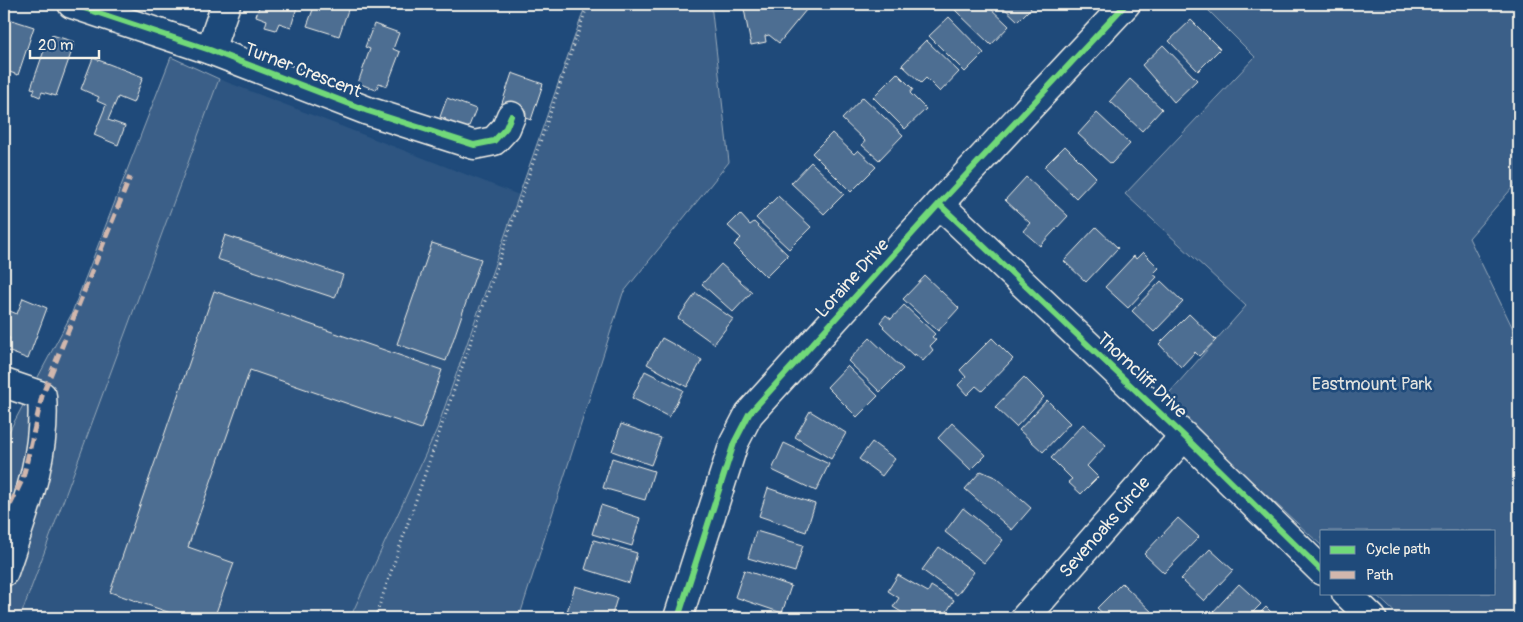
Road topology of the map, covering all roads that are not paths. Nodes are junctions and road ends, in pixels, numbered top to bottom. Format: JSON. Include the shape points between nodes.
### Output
{"nodes":[{"id":1,"x":72,"y":4,"type":"edge"},
{"id":2,"x":226,"y":4,"type":"edge"},
{"id":3,"x":1126,"y":4,"type":"edge"},
{"id":4,"x":210,"y":50,"type":"junction"},
{"id":5,"x":511,"y":116,"type":"dead end"},
{"id":6,"x":939,"y":204,"type":"junction"},
{"id":7,"x":4,"y":383,"type":"edge"},
{"id":8,"x":1184,"y":436,"type":"junction"},
{"id":9,"x":1320,"y":569,"type":"edge"},
{"id":10,"x":4,"y":572,"type":"edge"},
{"id":11,"x":1347,"y":594,"type":"edge"},
{"id":12,"x":678,"y":618,"type":"edge"},
{"id":13,"x":1025,"y":618,"type":"edge"},
{"id":14,"x":1372,"y":618,"type":"edge"}],
"edges":[{"from":1,"to":4,"type":"street","name":"Turner Crescent"},
{"from":2,"to":4,"type":"street"},
{"from":3,"to":6,"type":"street","name":"Loraine Drive"},
{"from":4,"to":5,"type":"street","name":"Turner Crescent","via":[[368,111],[474,146],[494,141],[506,128]]},
{"from":6,"to":8,"type":"street","name":"Thorncliff Drive"},
{"from":6,"to":12,"type":"street","name":"Loraine Drive","via":[[749,414],[734,443]]},
{"from":7,"to":10,"type":"street","via":[[42,396],[44,422],[36,477]]},
{"from":8,"to":9,"type":"street","name":"Thorncliff Drive"},
{"from":8,"to":13,"type":"street","name":"Sevenoaks Circle"},
{"from":11,"to":14,"type":"street"}]}
